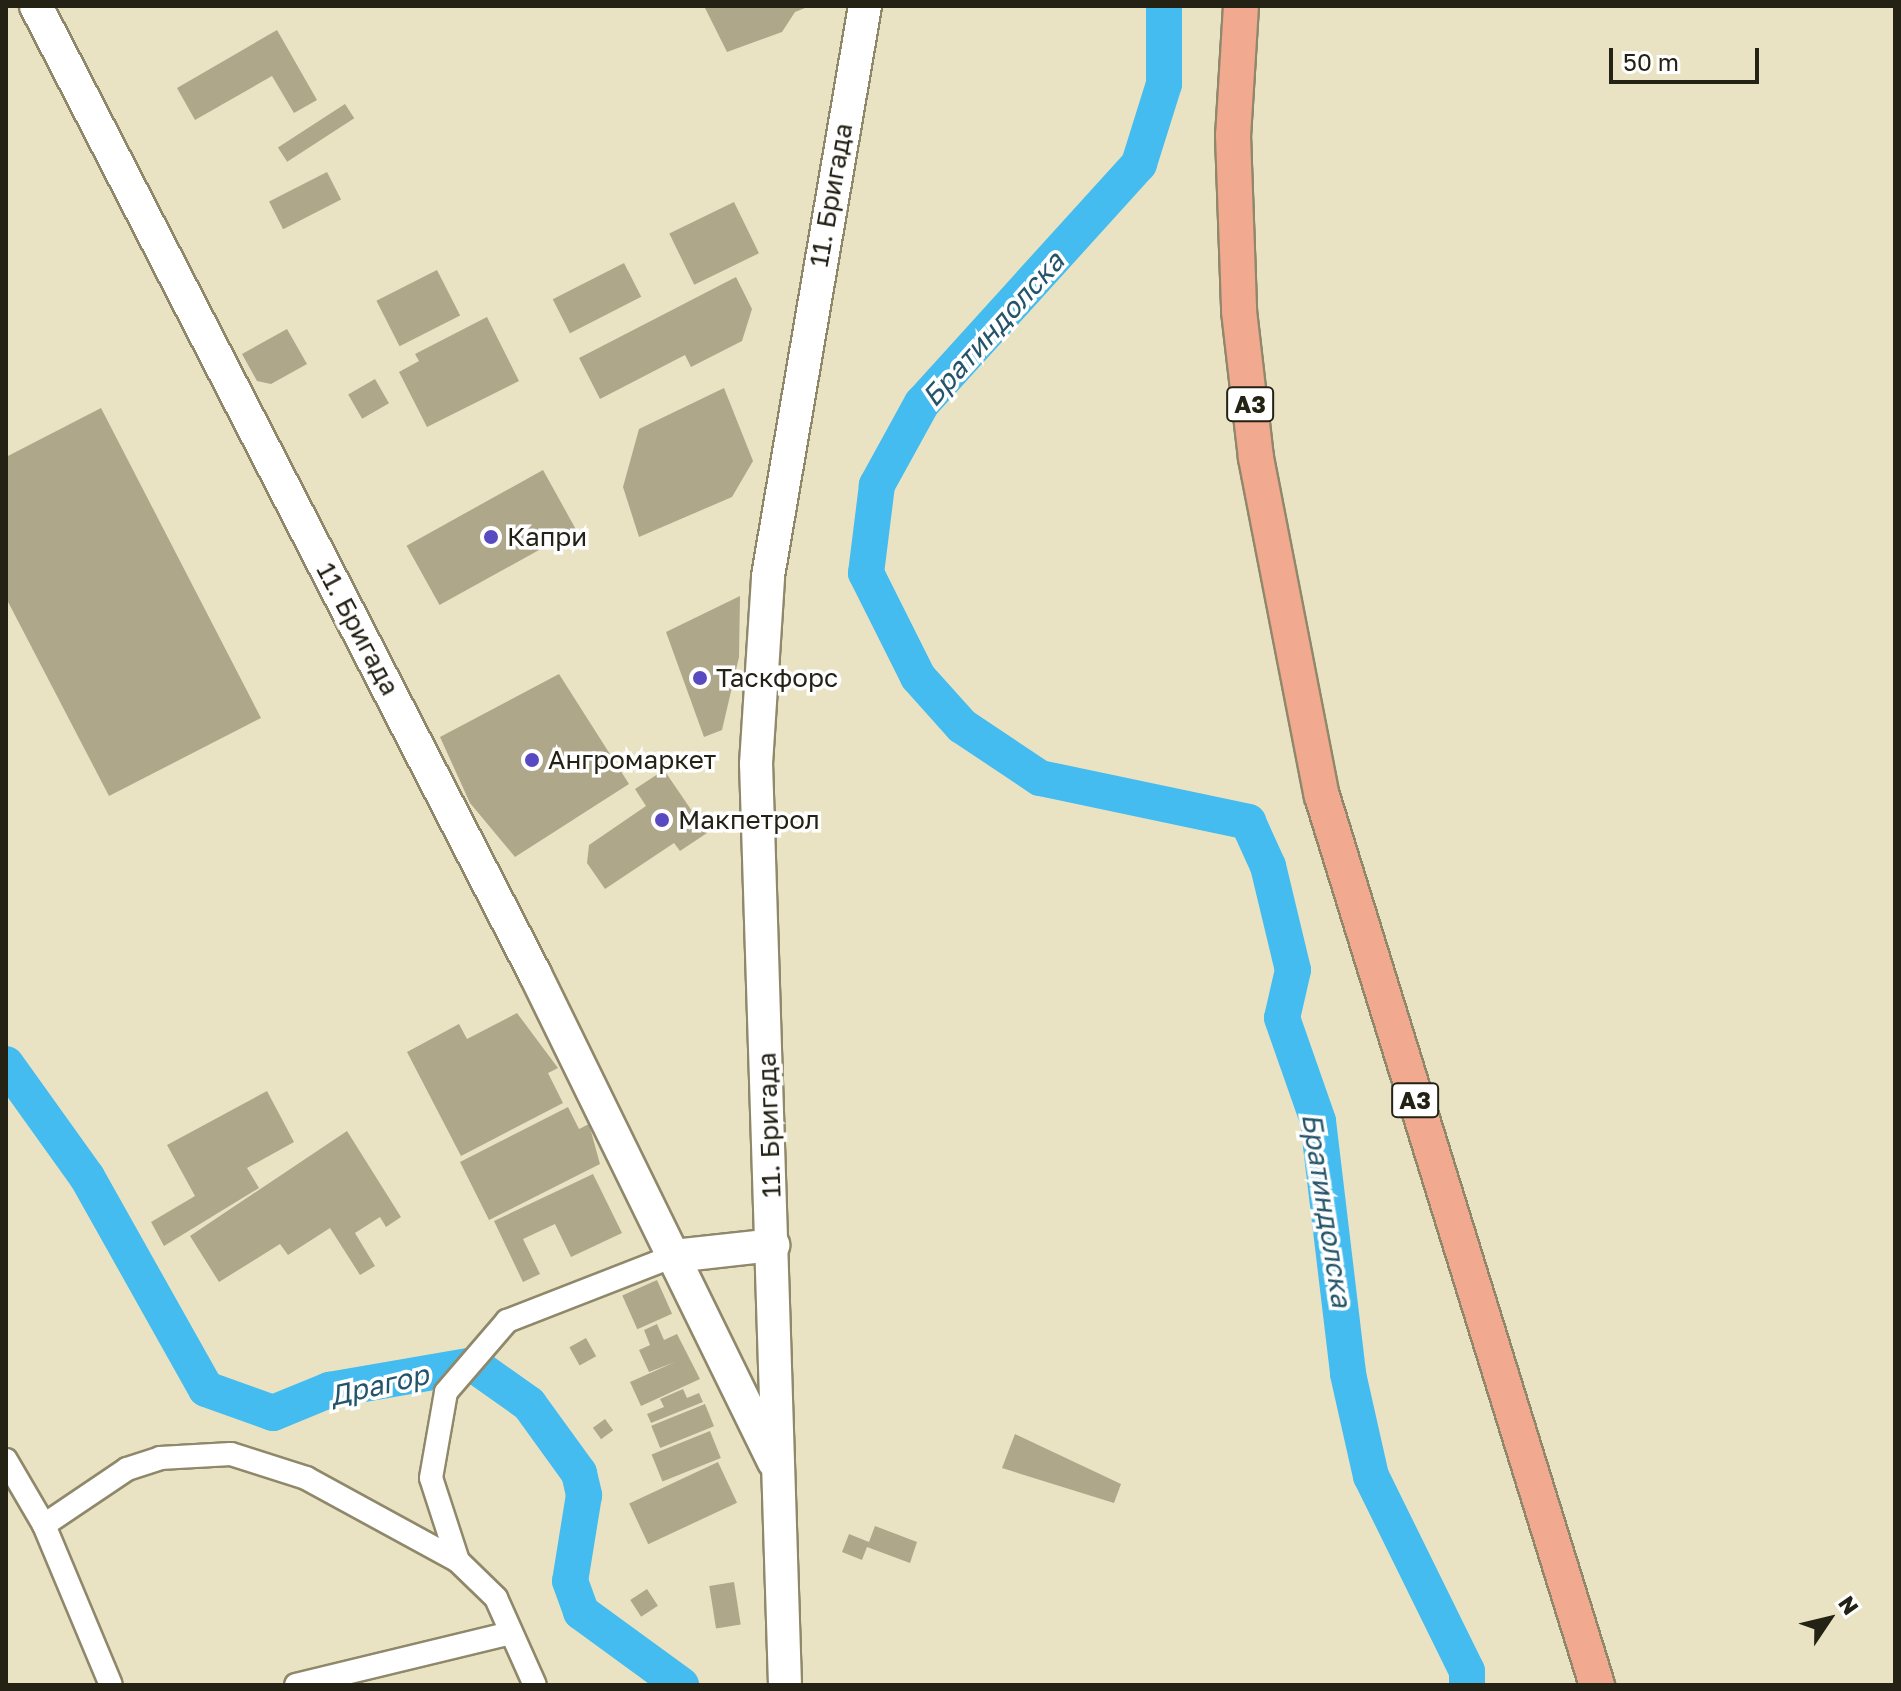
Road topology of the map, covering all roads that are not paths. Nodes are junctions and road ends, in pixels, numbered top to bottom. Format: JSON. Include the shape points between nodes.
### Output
{"nodes":[{"id":1,"x":36,"y":6,"type":"edge"},
{"id":2,"x":865,"y":6,"type":"edge"},
{"id":3,"x":1241,"y":6,"type":"edge"},
{"id":4,"x":773,"y":1245,"type":"junction"},
{"id":5,"x":674,"y":1256,"type":"junction"},
{"id":6,"x":6,"y":1460,"type":"edge"},
{"id":7,"x":780,"y":1476,"type":"junction"},
{"id":8,"x":44,"y":1525,"type":"junction"},
{"id":9,"x":458,"y":1561,"type":"junction"},
{"id":10,"x":511,"y":1633,"type":"junction"},
{"id":11,"x":785,"y":1676,"type":"edge"},
{"id":12,"x":111,"y":1685,"type":"edge"},
{"id":13,"x":296,"y":1685,"type":"edge"},
{"id":14,"x":535,"y":1685,"type":"edge"},
{"id":15,"x":1597,"y":1685,"type":"edge"}],
"edges":[{"from":1,"to":5,"type":"main road","name":"11. Бригада"},
{"from":2,"to":4,"type":"main road","name":"11. Бригада","via":[[768,576],[756,764]]},
{"from":3,"to":15,"type":"main road","number":"A3","via":[[1233,135],[1239,311],[1256,458],[1315,765]]},
{"from":4,"to":5,"type":"main road"},
{"from":4,"to":7,"type":"main road","name":"11. Бригада"},
{"from":5,"to":7,"type":"main road","name":"11. Бригада"},
{"from":5,"to":9,"type":"street","via":[[507,1321],[446,1392],[431,1478]]},
{"from":6,"to":8,"type":"street"},
{"from":7,"to":11,"type":"main road","name":"11. Бригада"},
{"from":8,"to":9,"type":"street","via":[[127,1469],[160,1458],[231,1454],[306,1478]]},
{"from":8,"to":12,"type":"street"},
{"from":9,"to":10,"type":"street","via":[[496,1598]]},
{"from":10,"to":13,"type":"street"},
{"from":10,"to":14,"type":"street"}]}
